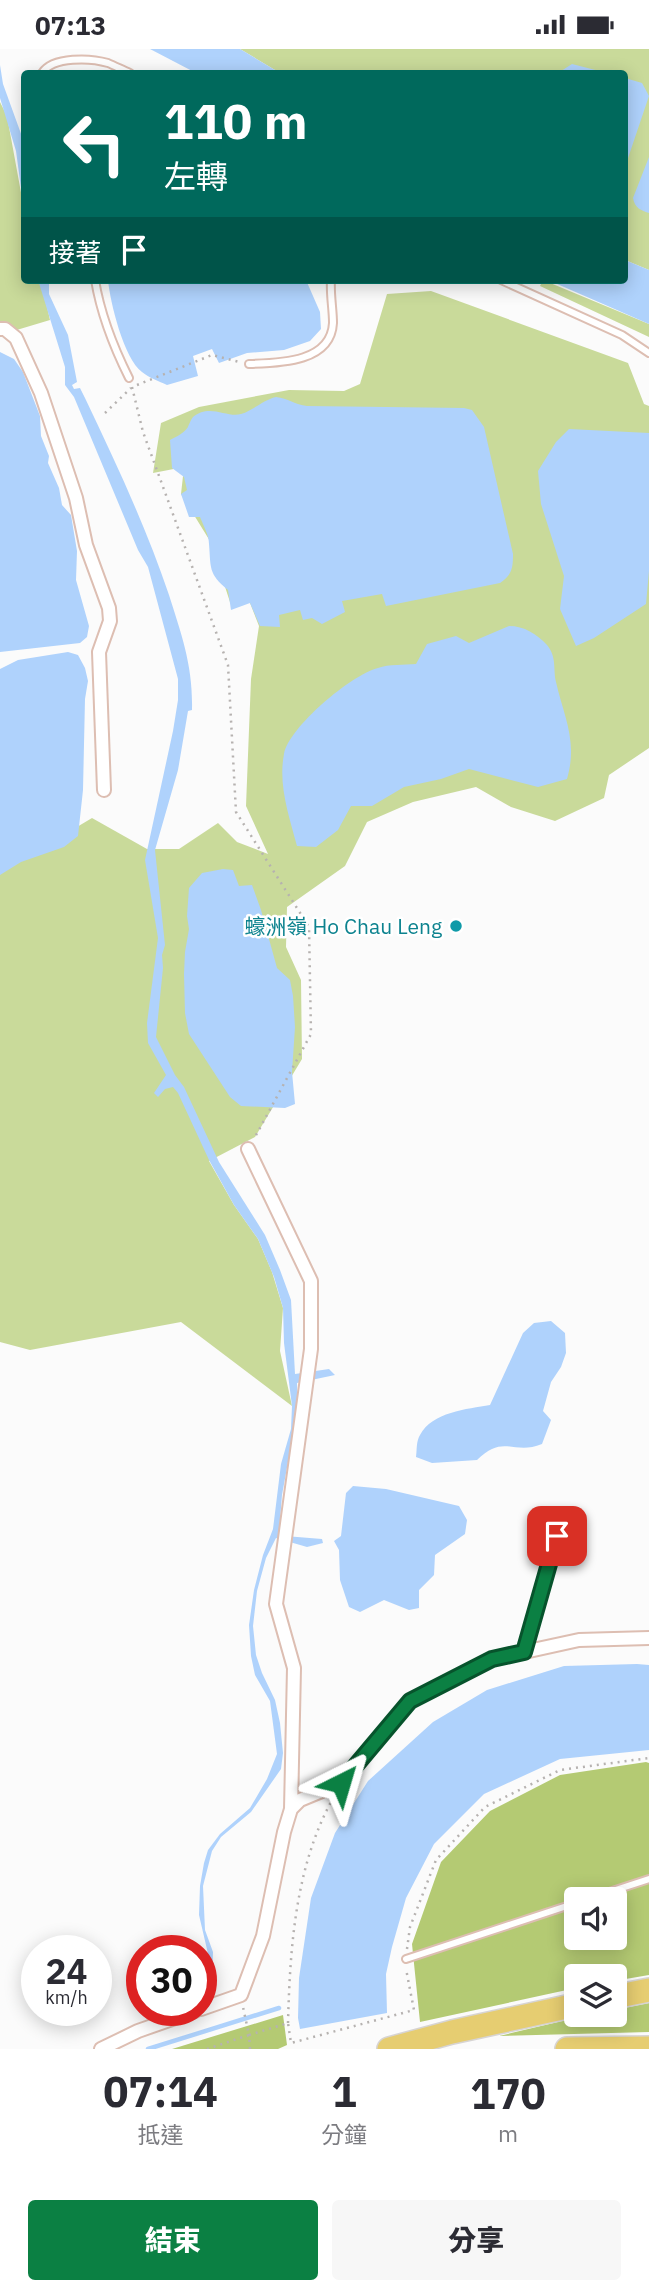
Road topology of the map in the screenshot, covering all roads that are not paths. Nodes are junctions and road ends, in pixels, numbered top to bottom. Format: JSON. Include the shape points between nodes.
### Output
{"nodes":[{"id":1,"x":44,"y":70,"type":"edge"},
{"id":2,"x":123,"y":70,"type":"edge"},
{"id":3,"x":96,"y":284,"type":"edge"},
{"id":4,"x":331,"y":284,"type":"edge"},
{"id":5,"x":510,"y":284,"type":"edge"},
{"id":6,"x":0,"y":329,"type":"edge"},
{"id":7,"x":649,"y":353,"type":"edge"},
{"id":8,"x":249,"y":364,"type":"road end"},
{"id":9,"x":130,"y":379,"type":"road end"},
{"id":10,"x":104,"y":790,"type":"dead end"},
{"id":11,"x":248,"y":1149,"type":"road end"},
{"id":12,"x":557,"y":1536,"type":"dead end"},
{"id":13,"x":649,"y":1638,"type":"edge"},
{"id":14,"x":524,"y":1652,"type":"junction"},
{"id":15,"x":291,"y":1809,"type":"junction"},
{"id":16,"x":649,"y":1879,"type":"edge"},
{"id":17,"x":625,"y":1887,"type":"edge"},
{"id":18,"x":564,"y":1907,"type":"edge"},
{"id":19,"x":406,"y":1959,"type":"road end"},
{"id":20,"x":649,"y":1990,"type":"edge"},
{"id":21,"x":627,"y":1994,"type":"edge"},
{"id":22,"x":217,"y":2003,"type":"edge"},
{"id":23,"x":564,"y":2008,"type":"edge"},
{"id":24,"x":152,"y":2026,"type":"edge"},
{"id":25,"x":649,"y":2047,"type":"edge"},
{"id":26,"x":100,"y":2049,"type":"edge"},
{"id":27,"x":388,"y":2049,"type":"edge"},
{"id":28,"x":567,"y":2049,"type":"edge"}],
"edges":[{"from":1,"to":2,"type":"lane","via":[[62,62],[83,61]]},
{"from":3,"to":9,"type":"lane","via":[[113,347]]},
{"from":4,"to":8,"type":"lane","via":[[333,325],[328,341],[315,353],[288,362]]},
{"from":5,"to":7,"type":"lane","via":[[622,335]]},
{"from":6,"to":10,"type":"street","via":[[16,338],[41,393],[109,608],[110,621],[99,652]]},
{"from":11,"to":15,"type":"street","via":[[311,1281],[311,1349],[276,1604],[293,1668]]},
{"from":12,"to":14,"type":"lane"},
{"from":13,"to":14,"type":"street","via":[[579,1640]]},
{"from":14,"to":15,"type":"street","via":[[492,1659],[410,1701],[341,1783],[300,1800]]},
{"from":15,"to":22,"type":"street","via":[[263,1936],[241,1995]]},
{"from":16,"to":17,"type":"lane"},
{"from":18,"to":19,"type":"lane"},
{"from":20,"to":21,"type":"highway"},
{"from":23,"to":27,"type":"highway"},
{"from":24,"to":26,"type":"street"},
{"from":25,"to":28,"type":"highway"}]}
